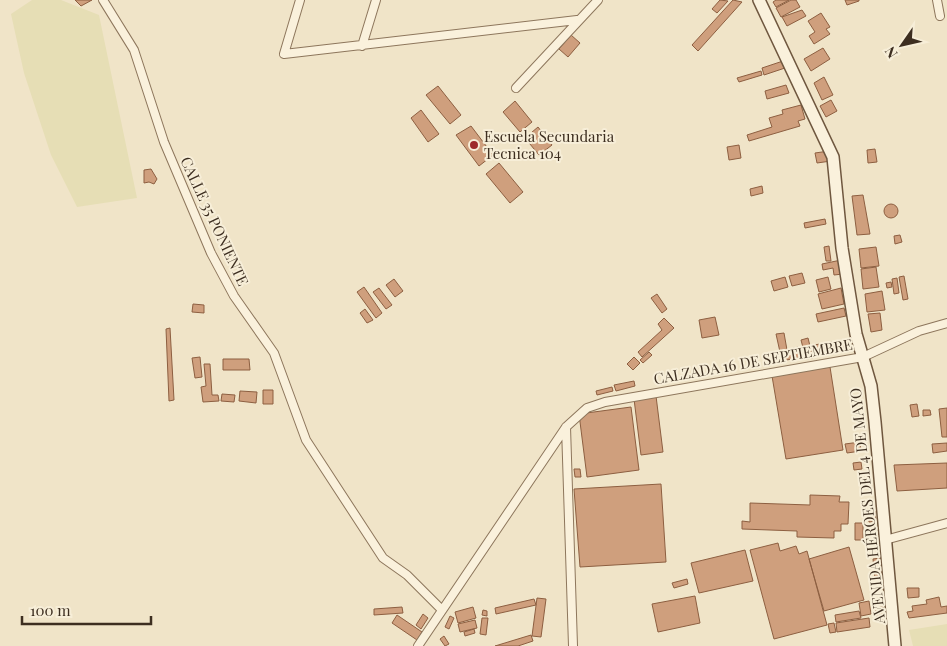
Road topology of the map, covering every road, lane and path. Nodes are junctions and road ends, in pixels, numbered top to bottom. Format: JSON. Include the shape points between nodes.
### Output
{"nodes":[{"id":1,"x":103,"y":0,"type":"edge"},
{"id":2,"x":300,"y":0,"type":"edge"},
{"id":3,"x":376,"y":0,"type":"edge"},
{"id":4,"x":598,"y":0,"type":"edge"},
{"id":5,"x":759,"y":0,"type":"edge"},
{"id":6,"x":937,"y":0,"type":"edge"},
{"id":7,"x":940,"y":16,"type":"dead end"},
{"id":8,"x":577,"y":20,"type":"junction"},
{"id":9,"x":362,"y":46,"type":"junction"},
{"id":10,"x":516,"y":88,"type":"dead end"},
{"id":11,"x":947,"y":323,"type":"edge"},
{"id":12,"x":863,"y":357,"type":"junction"},
{"id":13,"x":566,"y":427,"type":"junction"},
{"id":14,"x":947,"y":523,"type":"edge"},
{"id":15,"x":885,"y":540,"type":"junction"},
{"id":16,"x":442,"y":610,"type":"junction"},
{"id":17,"x":418,"y":646,"type":"edge"},
{"id":18,"x":573,"y":646,"type":"edge"},
{"id":19,"x":895,"y":646,"type":"edge"}],
"edges":[{"from":1,"to":16,"type":"street","name":"CALLE 35 PONIENTE","via":[[134,50],[164,142],[211,253],[234,296],[274,353],[306,440],[383,558]]},
{"from":2,"to":9,"type":"street","via":[[284,54]]},
{"from":3,"to":9,"type":"street"},
{"from":4,"to":8,"type":"street"},
{"from":5,"to":12,"type":"main road","name":"AVENIDA HÉROES DEL 4 DE MAYO","via":[[833,157],[842,248],[856,334]]},
{"from":6,"to":7,"type":"street"},
{"from":8,"to":9,"type":"street"},
{"from":8,"to":10,"type":"street"},
{"from":11,"to":12,"type":"street","name":"CALZADA 16 DE SEPTIEMBRE","via":[[919,331]]},
{"from":12,"to":13,"type":"street","name":"CALZADA 16 DE SEPTIEMBRE","via":[[605,402],[587,408]]},
{"from":12,"to":15,"type":"main road","name":"AVENIDA HÉROES DEL 4 DE MAYO","via":[[871,386]]},
{"from":13,"to":16,"type":"street","name":"CALZADA 16 DE SEPTIEMBRE"},
{"from":13,"to":18,"type":"street"},
{"from":14,"to":15,"type":"street"},
{"from":15,"to":19,"type":"main road","name":"AVENIDA HÉROES DEL 4 DE MAYO"},
{"from":16,"to":17,"type":"street","name":"CALZADA 16 DE SEPTIEMBRE"}]}
